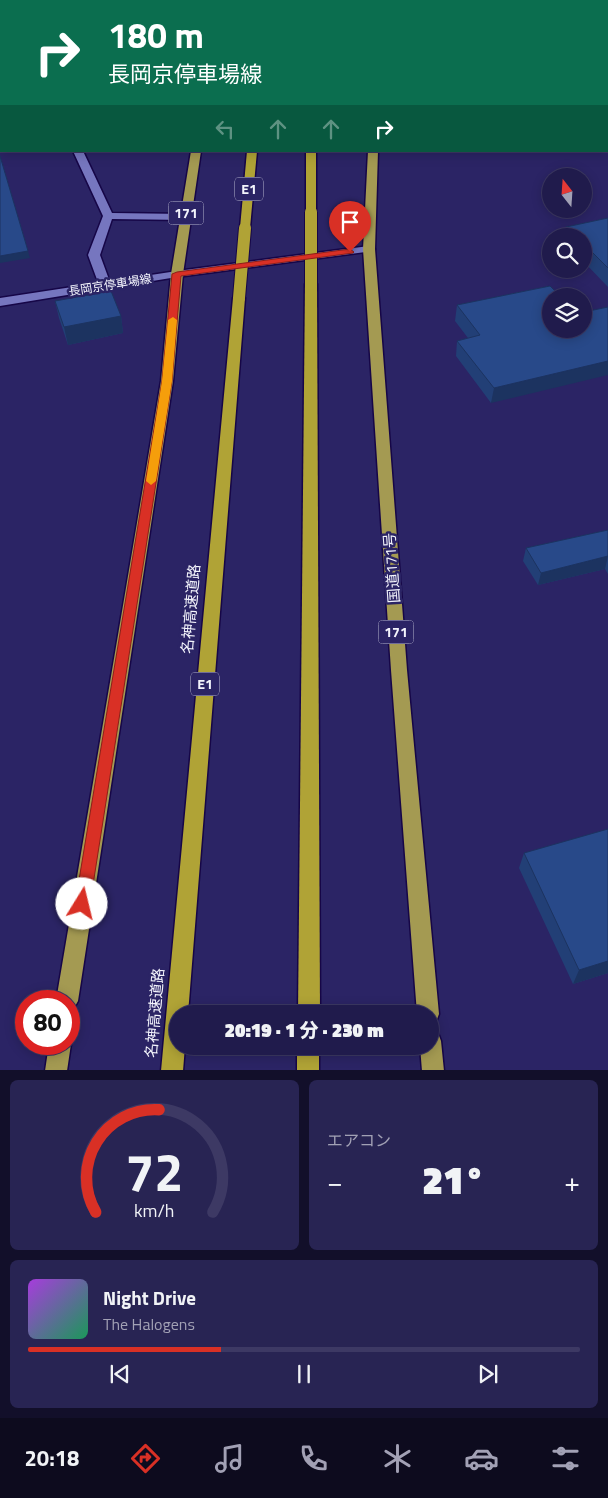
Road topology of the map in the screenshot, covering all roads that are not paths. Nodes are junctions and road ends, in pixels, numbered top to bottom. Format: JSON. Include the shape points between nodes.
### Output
{"nodes":[{"id":1,"x":78,"y":152,"type":"edge"},
{"id":2,"x":196,"y":152,"type":"edge"},
{"id":3,"x":252,"y":152,"type":"edge"},
{"id":4,"x":311,"y":152,"type":"edge"},
{"id":5,"x":373,"y":152,"type":"edge"},
{"id":6,"x":108,"y":216,"type":"junction"},
{"id":7,"x":186,"y":217,"type":"junction"},
{"id":8,"x":369,"y":249,"type":"junction"},
{"id":9,"x":177,"y":274,"type":"junction"},
{"id":10,"x":105,"y":286,"type":"junction"},
{"id":11,"x":0,"y":302,"type":"edge"},
{"id":12,"x":69,"y":990,"type":"edge"},
{"id":13,"x":308,"y":1005,"type":"edge"},
{"id":14,"x":427,"y":1005,"type":"edge"},
{"id":15,"x":58,"y":1055,"type":"edge"},
{"id":16,"x":308,"y":1055,"type":"edge"},
{"id":17,"x":431,"y":1055,"type":"edge"},
{"id":18,"x":56,"y":1070,"type":"edge"},
{"id":19,"x":172,"y":1070,"type":"edge"},
{"id":20,"x":308,"y":1070,"type":"edge"},
{"id":21,"x":432,"y":1070,"type":"edge"}],
"edges":[{"from":1,"to":6,"type":"street"},
{"from":2,"to":7,"type":"highway","number":"171"},
{"from":3,"to":19,"type":"highway","name":"名神高速道路","number":"E1","bridge":true},
{"from":4,"to":13,"type":"highway","bridge":true},
{"from":5,"to":8,"type":"highway","name":"国道171号","number":"171"},
{"from":6,"to":7,"type":"street"},
{"from":6,"to":10,"type":"street","via":[[94,255]]},
{"from":7,"to":9,"type":"highway","number":"171"},
{"from":8,"to":9,"type":"street","name":"長岡京停車場線"},
{"from":8,"to":14,"type":"highway","name":"国道171号","number":"171","via":[[398,661]]},
{"from":9,"to":10,"type":"street","name":"長岡京停車場線"},
{"from":9,"to":12,"type":"highway","number":"171","via":[[167,381]]},
{"from":10,"to":11,"type":"street","name":"長岡京停車場線"},
{"from":15,"to":18,"type":"highway"},
{"from":16,"to":20,"type":"highway"},
{"from":17,"to":21,"type":"highway"}]}
